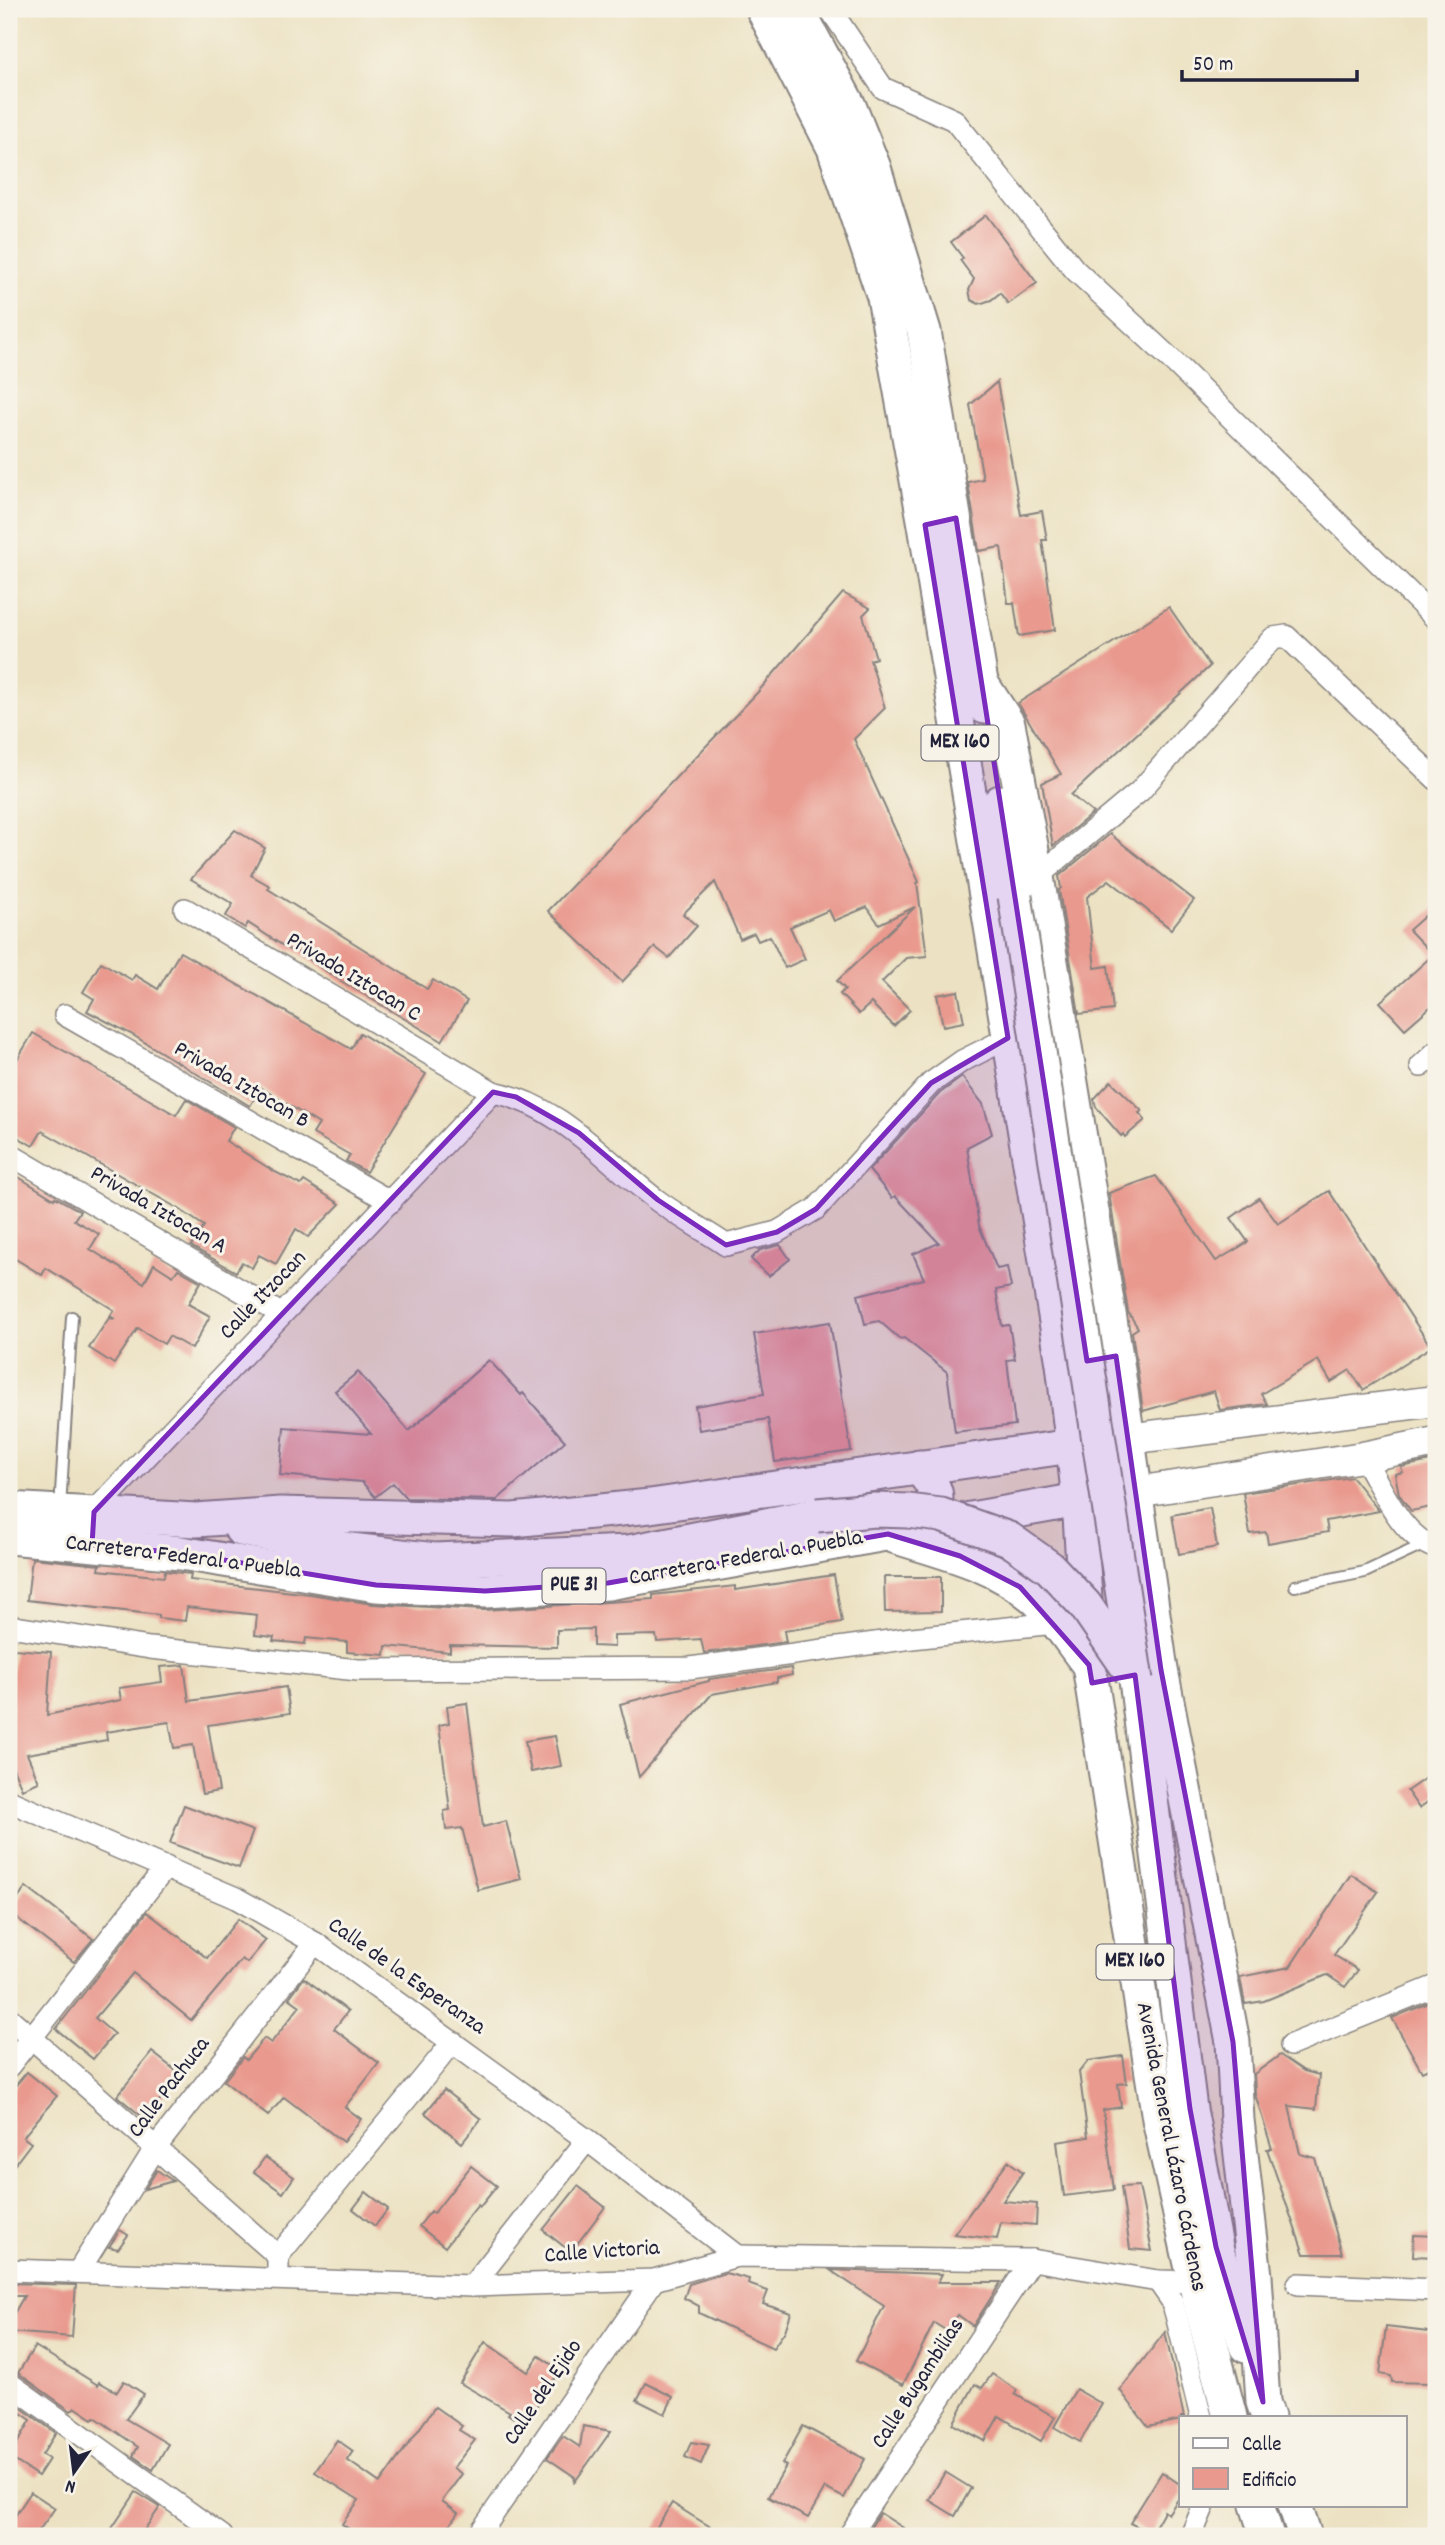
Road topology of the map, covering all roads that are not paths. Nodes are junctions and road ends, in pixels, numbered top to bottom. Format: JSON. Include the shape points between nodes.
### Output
{"nodes":[{"id":1,"x":763,"y":9,"type":"edge"},
{"id":2,"x":797,"y":9,"type":"edge"},
{"id":3,"x":830,"y":9,"type":"edge"},
{"id":4,"x":941,"y":521,"type":"junction"},
{"id":5,"x":1436,"y":619,"type":"edge"},
{"id":6,"x":1436,"y":779,"type":"edge"},
{"id":7,"x":1026,"y":886,"type":"junction"},
{"id":8,"x":185,"y":909,"type":"dead end"},
{"id":9,"x":65,"y":1015,"type":"dead end"},
{"id":10,"x":1008,"y":1038,"type":"junction"},
{"id":11,"x":493,"y":1092,"type":"junction"},
{"id":12,"x":9,"y":1154,"type":"edge"},
{"id":13,"x":391,"y":1202,"type":"junction"},
{"id":14,"x":281,"y":1314,"type":"junction"},
{"id":15,"x":72,"y":1317,"type":"dead end"},
{"id":16,"x":1116,"y":1356,"type":"junction"},
{"id":17,"x":1063,"y":1364,"type":"junction"},
{"id":18,"x":1436,"y":1401,"type":"edge"},
{"id":19,"x":1127,"y":1438,"type":"junction"},
{"id":20,"x":1436,"y":1442,"type":"edge"},
{"id":21,"x":1072,"y":1446,"type":"junction"},
{"id":22,"x":1363,"y":1457,"type":"junction"},
{"id":23,"x":919,"y":1467,"type":"junction"},
{"id":24,"x":873,"y":1473,"type":"junction"},
{"id":25,"x":1136,"y":1492,"type":"junction"},
{"id":26,"x":1079,"y":1499,"type":"junction"},
{"id":27,"x":9,"y":1509,"type":"edge"},
{"id":28,"x":94,"y":1512,"type":"junction"},
{"id":29,"x":196,"y":1520,"type":"junction"},
{"id":30,"x":59,"y":1527,"type":"junction"},
{"id":31,"x":925,"y":1527,"type":"junction"},
{"id":32,"x":888,"y":1535,"type":"junction"},
{"id":33,"x":9,"y":1537,"type":"edge"},
{"id":34,"x":92,"y":1545,"type":"junction"},
{"id":35,"x":1431,"y":1546,"type":"edge"},
{"id":36,"x":1295,"y":1586,"type":"dead end"},
{"id":37,"x":1055,"y":1623,"type":"junction"},
{"id":38,"x":9,"y":1626,"type":"edge"},
{"id":39,"x":1090,"y":1674,"type":"junction"},
{"id":40,"x":1148,"y":1675,"type":"junction"},
{"id":41,"x":9,"y":1801,"type":"edge"},
{"id":42,"x":166,"y":1867,"type":"junction"},
{"id":43,"x":315,"y":1943,"type":"junction"},
{"id":44,"x":1436,"y":1986,"type":"edge"},
{"id":45,"x":9,"y":2018,"type":"edge"},
{"id":46,"x":32,"y":2036,"type":"junction"},
{"id":47,"x":453,"y":2042,"type":"junction"},
{"id":48,"x":1291,"y":2045,"type":"dead end"},
{"id":49,"x":9,"y":2066,"type":"edge"},
{"id":50,"x":587,"y":2140,"type":"junction"},
{"id":51,"x":156,"y":2147,"type":"junction"},
{"id":52,"x":278,"y":2256,"type":"junction"},
{"id":53,"x":737,"y":2256,"type":"junction"},
{"id":54,"x":1032,"y":2260,"type":"junction"},
{"id":55,"x":9,"y":2270,"type":"edge"},
{"id":56,"x":78,"y":2272,"type":"junction"},
{"id":57,"x":278,"y":2280,"type":"junction"},
{"id":58,"x":654,"y":2280,"type":"junction"},
{"id":59,"x":1158,"y":2281,"type":"junction"},
{"id":60,"x":1195,"y":2282,"type":"junction"},
{"id":61,"x":1298,"y":2284,"type":"dead end"},
{"id":62,"x":472,"y":2286,"type":"junction"},
{"id":63,"x":1436,"y":2290,"type":"edge"},
{"id":64,"x":9,"y":2383,"type":"edge"},
{"id":65,"x":1265,"y":2410,"type":"edge"},
{"id":66,"x":1201,"y":2416,"type":"edge"},
{"id":67,"x":1230,"y":2416,"type":"edge"},
{"id":68,"x":1204,"y":2506,"type":"edge"},
{"id":69,"x":1257,"y":2506,"type":"edge"},
{"id":70,"x":1295,"y":2506,"type":"edge"},
{"id":71,"x":222,"y":2536,"type":"edge"},
{"id":72,"x":478,"y":2536,"type":"edge"},
{"id":73,"x":849,"y":2536,"type":"edge"},
{"id":74,"x":1192,"y":2536,"type":"edge"},
{"id":75,"x":1267,"y":2536,"type":"edge"},
{"id":76,"x":1305,"y":2536,"type":"edge"}],
"edges":[{"from":1,"to":4,"type":"main road","number":"MEX 160","via":[[834,148],[884,297]]},
{"from":2,"to":4,"type":"main road","number":"MEX 160","via":[[849,106],[874,168],[924,331]]},
{"from":3,"to":5,"type":"street","via":[[883,88],[954,120],[1074,270]]},
{"from":4,"to":7,"type":"main road","number":"MEX 160"},
{"from":4,"to":10,"type":"main road","number":"MEX 160"},
{"from":6,"to":7,"type":"street","via":[[1286,636],[1273,638],[1140,791]]},
{"from":7,"to":16,"type":"main road"},
{"from":7,"to":40,"type":"main road","number":"MEX 160","bridge":true},
{"from":8,"to":11,"type":"street","name":"Privada Iztocan C"},
{"from":9,"to":13,"type":"street","name":"Privada Iztocan B"},
{"from":10,"to":11,"type":"street","name":"Privada Iztocan C","via":[[931,1083],[816,1209],[777,1232],[726,1245],[658,1200],[579,1133],[516,1097]]},
{"from":10,"to":17,"type":"main road","number":"MEX 160"},
{"from":11,"to":13,"type":"street","name":"Calle Itzocan"},
{"from":12,"to":14,"type":"street","name":"Privada Iztocan A"},
{"from":13,"to":14,"type":"street","name":"Calle Itzocan"},
{"from":14,"to":28,"type":"street","name":"Calle Itzocan"},
{"from":15,"to":30,"type":"lane"},
{"from":16,"to":17,"type":"main road"},
{"from":16,"to":19,"type":"main road"},
{"from":17,"to":21,"type":"main road","number":"MEX 160"},
{"from":18,"to":19,"type":"main road","name":"Carretera Federal a Puebla","number":"PUE 31"},
{"from":19,"to":21,"type":"main road","name":"Carretera Federal a Puebla","number":"PUE 31"},
{"from":19,"to":25,"type":"main road"},
{"from":20,"to":22,"type":"main road","name":"Carretera Federal a Puebla","number":"PUE 31"},
{"from":21,"to":23,"type":"main road","name":"Carretera Federal a Puebla","number":"PUE 31"},
{"from":21,"to":26,"type":"main road","number":"MEX 160"},
{"from":22,"to":25,"type":"main road","name":"Carretera Federal a Puebla","number":"PUE 31"},
{"from":22,"to":35,"type":"street","via":[[1401,1521]]},
{"from":23,"to":24,"type":"main road","name":"Carretera Federal a Puebla","number":"PUE 31"},
{"from":23,"to":31,"type":"main road","via":[[936,1492],[936,1506]]},
{"from":24,"to":29,"type":"main road","name":"Carretera Federal a Puebla","number":"PUE 31","via":[[650,1506],[513,1520],[281,1514]]},
{"from":24,"to":32,"type":"main road","via":[[864,1490],[865,1518]]},
{"from":25,"to":26,"type":"main road","name":"Carretera Federal a Puebla","number":"PUE 31"},
{"from":25,"to":40,"type":"main road"},
{"from":26,"to":31,"type":"main road","name":"Carretera Federal a Puebla","number":"PUE 31"},
{"from":26,"to":39,"type":"main road","name":"Avenida General Lázaro Cárdenas","number":"MEX 160"},
{"from":27,"to":30,"type":"main road","name":"Carretera Federal a Puebla","number":"PUE 31"},
{"from":28,"to":29,"type":"main road","name":"Carretera Federal a Puebla","number":"PUE 31"},
{"from":28,"to":30,"type":"main road","name":"Carretera Federal a Puebla","number":"PUE 31"},
{"from":28,"to":34,"type":"street"},
{"from":29,"to":40,"type":"main road","bridge":true,"via":[[351,1550],[435,1560],[629,1552],[817,1515],[875,1510],[941,1515],[1009,1539],[1050,1568]]},
{"from":30,"to":33,"type":"main road","name":"Carretera Federal a Puebla","number":"PUE 31"},
{"from":30,"to":34,"type":"main road","name":"Carretera Federal a Puebla","number":"PUE 31"},
{"from":31,"to":32,"type":"main road","name":"Carretera Federal a Puebla","number":"PUE 31"},
{"from":32,"to":34,"type":"main road","name":"Carretera Federal a Puebla","number":"PUE 31","via":[[608,1583],[485,1591],[376,1585],[181,1553]]},
{"from":32,"to":37,"type":"main road","via":[[993,1570],[1037,1600]]},
{"from":35,"to":36,"type":"lane","via":[[1365,1572]]},
{"from":37,"to":38,"type":"street","via":[[690,1668],[358,1671],[150,1648]]},
{"from":37,"to":39,"type":"main road"},
{"from":39,"to":40,"type":"main road"},
{"from":39,"to":60,"type":"main road","name":"Avenida General Lázaro Cárdenas","number":"MEX 160","via":[[1159,2119]]},
{"from":40,"to":65,"type":"main road","via":[[1233,2042]]},
{"from":40,"to":65,"type":"main road","name":"Avenida General Lázaro Cárdenas","number":"MEX 160","via":[[1190,2109],[1216,2247]]},
{"from":41,"to":42,"type":"street","name":"Calle de la Esperanza"},
{"from":42,"to":43,"type":"street","name":"Calle de la Esperanza","via":[[236,1898]]},
{"from":42,"to":46,"type":"street"},
{"from":43,"to":47,"type":"street","name":"Calle de la Esperanza"},
{"from":43,"to":51,"type":"street","name":"Calle Pachuca"},
{"from":44,"to":48,"type":"street"},
{"from":45,"to":46,"type":"street"},
{"from":46,"to":49,"type":"street"},
{"from":46,"to":51,"type":"street"},
{"from":47,"to":50,"type":"street","name":"Calle de la Esperanza"},
{"from":47,"to":52,"type":"street"},
{"from":50,"to":53,"type":"street","name":"Calle de la Esperanza"},
{"from":50,"to":62,"type":"street"},
{"from":51,"to":52,"type":"street"},
{"from":51,"to":56,"type":"street","name":"Calle Pachuca"},
{"from":52,"to":57,"type":"street"},
{"from":53,"to":54,"type":"street","name":"Calle Victoria"},
{"from":53,"to":58,"type":"street","name":"Calle Victoria"},
{"from":54,"to":59,"type":"street","name":"Calle Victoria"},
{"from":54,"to":73,"type":"street","name":"Calle Bugambilias"},
{"from":55,"to":56,"type":"street","name":"Calle Victoria"},
{"from":56,"to":57,"type":"street","name":"Calle Victoria"},
{"from":57,"to":62,"type":"street","name":"Calle Victoria"},
{"from":58,"to":62,"type":"street","name":"Calle Victoria"},
{"from":58,"to":72,"type":"street","name":"Calle del Ejido"},
{"from":59,"to":60,"type":"street","name":"Calle Victoria"},
{"from":59,"to":66,"type":"street","via":[[1177,2315]]},
{"from":60,"to":67,"type":"main road","name":"Avenida General Lázaro Cárdenas","number":"MEX 160"},
{"from":61,"to":63,"type":"street"},
{"from":64,"to":71,"type":"street"},
{"from":68,"to":74,"type":"street"},
{"from":69,"to":75,"type":"main road"},
{"from":70,"to":76,"type":"main road"}]}
